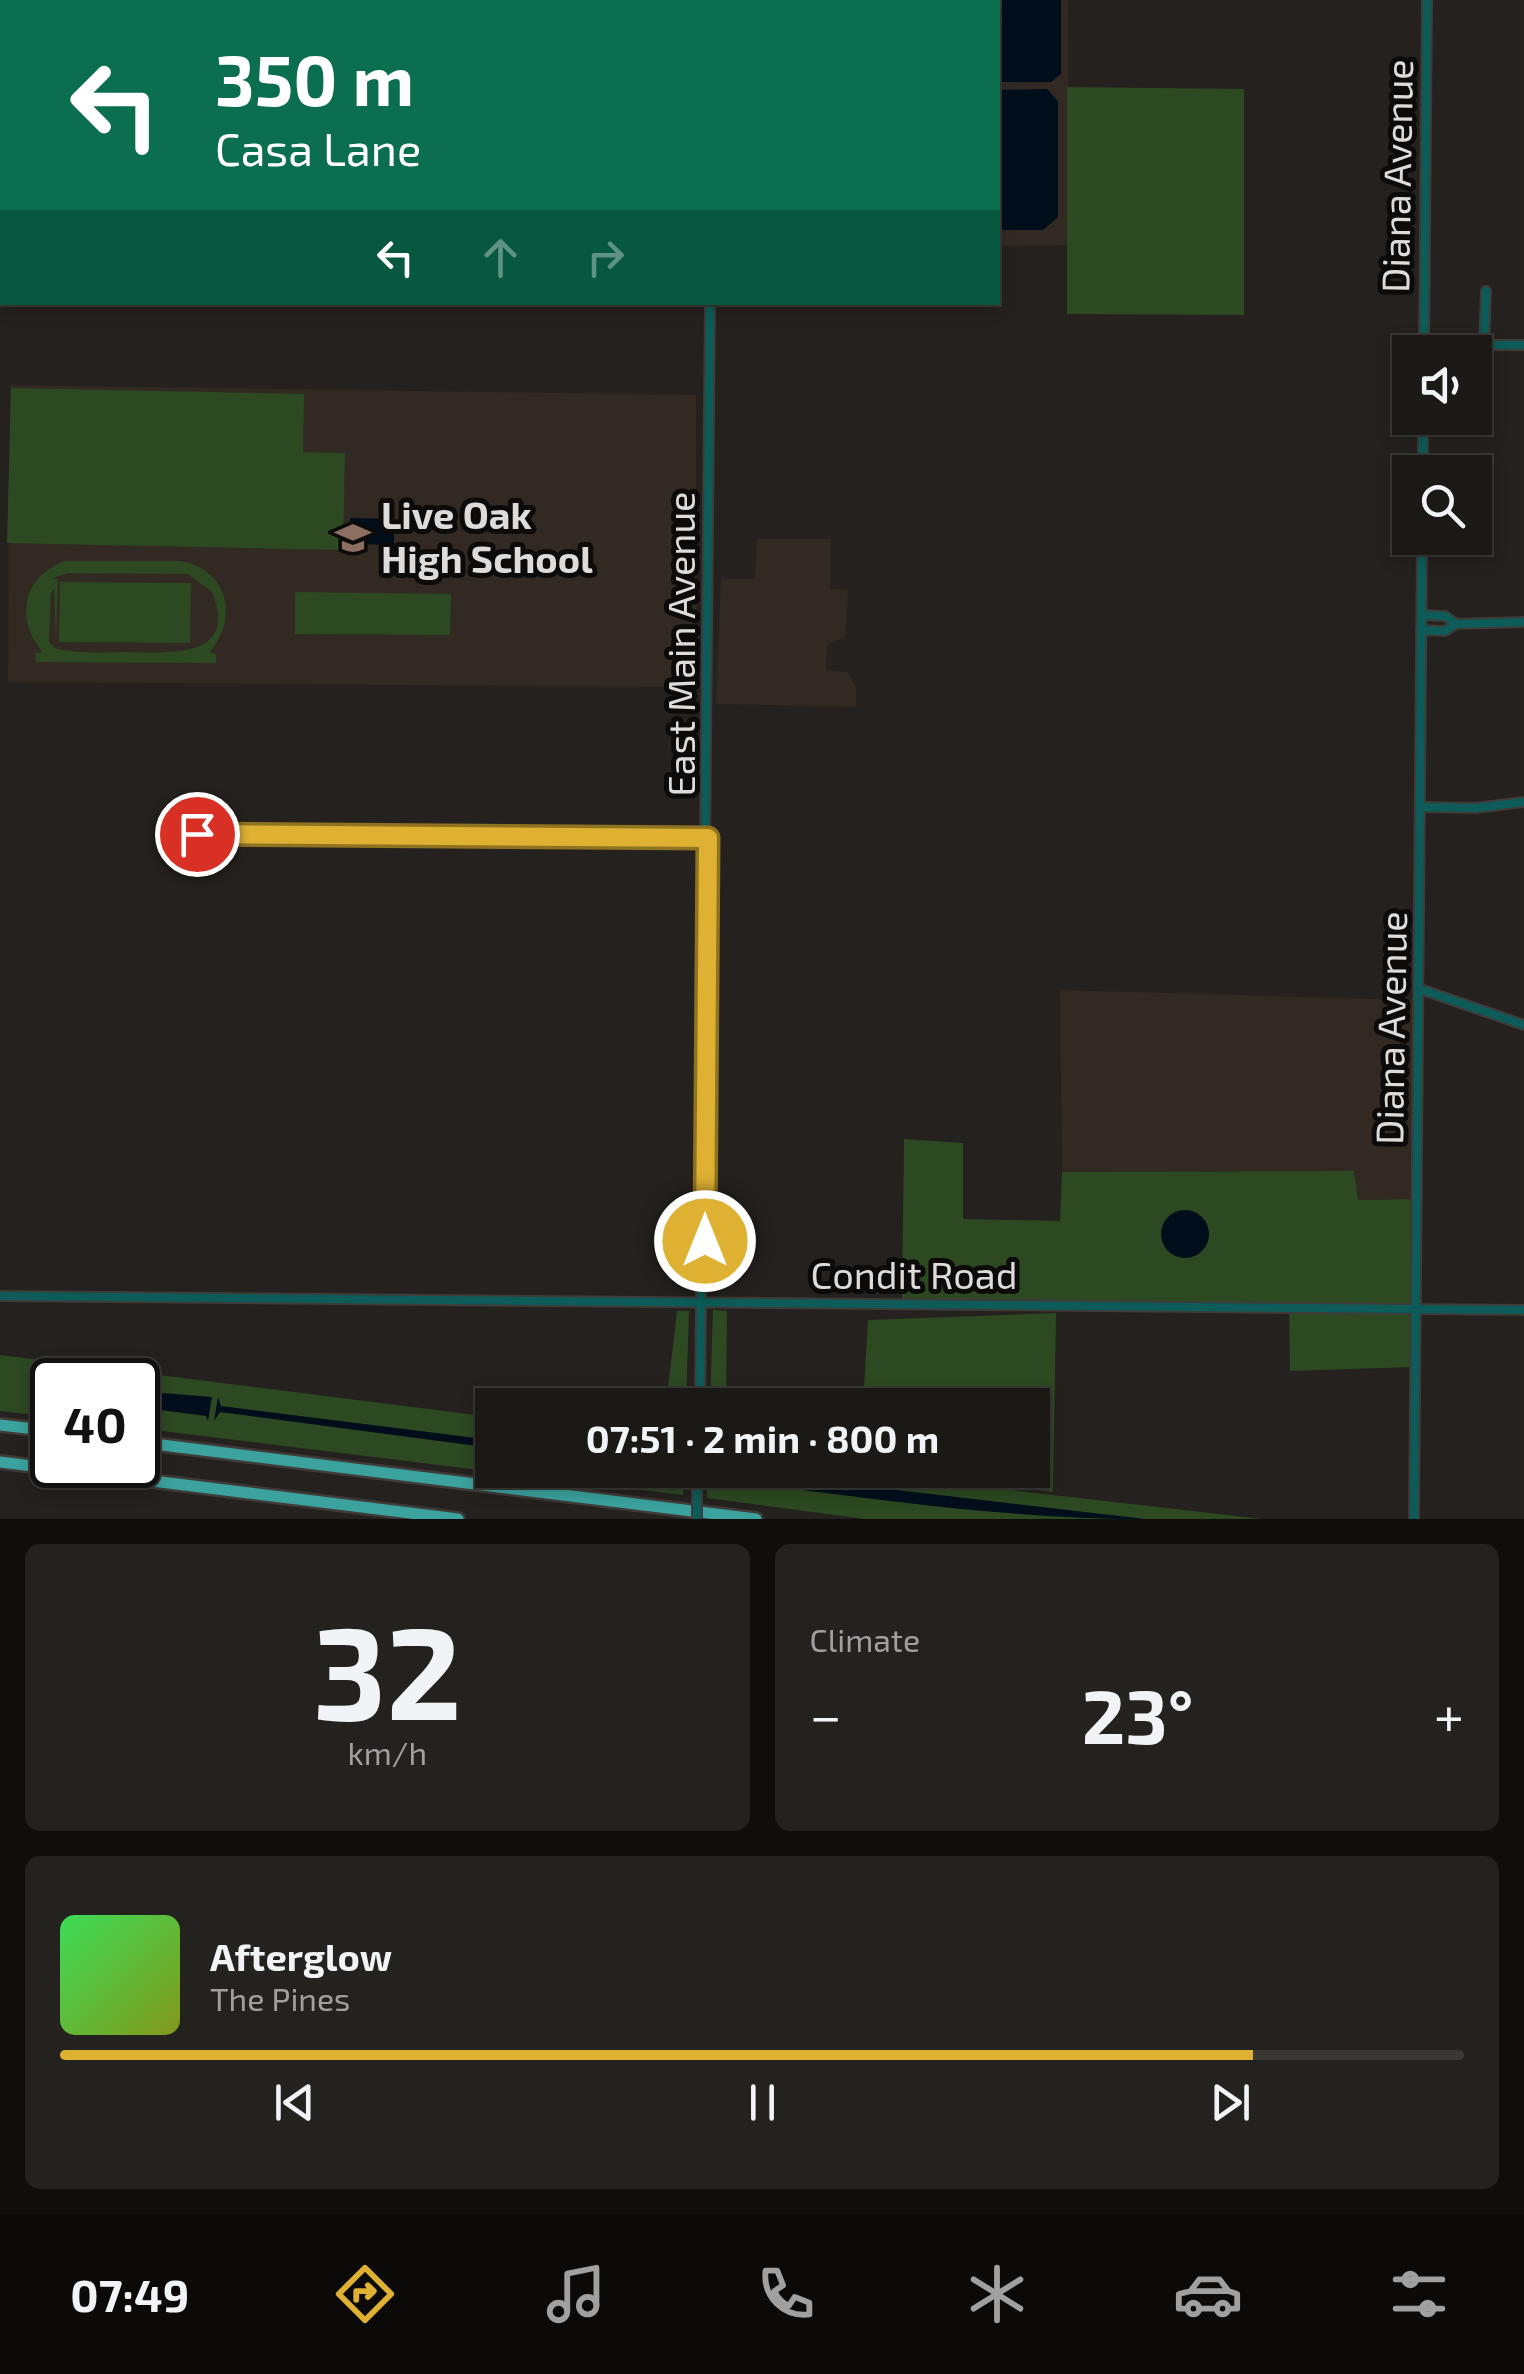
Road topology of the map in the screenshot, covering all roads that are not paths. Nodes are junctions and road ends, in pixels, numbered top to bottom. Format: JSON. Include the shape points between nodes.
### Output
{"nodes":[{"id":1,"x":1427,"y":0,"type":"edge"},
{"id":2,"x":1486,"y":291,"type":"dead end"},
{"id":3,"x":710,"y":305,"type":"edge"},
{"id":4,"x":1424,"y":335,"type":"edge"},
{"id":5,"x":1484,"y":335,"type":"edge"},
{"id":6,"x":1524,"y":345,"type":"edge"},
{"id":7,"x":1492,"y":346,"type":"edge"},
{"id":8,"x":1422,"y":555,"type":"edge"},
{"id":9,"x":1422,"y":615,"type":"junction"},
{"id":10,"x":1524,"y":622,"type":"edge"},
{"id":11,"x":1456,"y":624,"type":"junction"},
{"id":12,"x":1422,"y":630,"type":"junction"},
{"id":13,"x":1524,"y":802,"type":"edge"},
{"id":14,"x":1421,"y":807,"type":"junction"},
{"id":15,"x":197,"y":834,"type":"dead end"},
{"id":16,"x":708,"y":838,"type":"junction"},
{"id":17,"x":1420,"y":989,"type":"junction"},
{"id":18,"x":1524,"y":1026,"type":"edge"},
{"id":19,"x":1,"y":1295,"type":"edge"},
{"id":20,"x":704,"y":1302,"type":"junction"},
{"id":21,"x":1416,"y":1308,"type":"junction"},
{"id":22,"x":1524,"y":1310,"type":"edge"},
{"id":23,"x":701,"y":1388,"type":"edge"},
{"id":24,"x":0,"y":1425,"type":"edge"},
{"id":25,"x":30,"y":1428,"type":"edge"},
{"id":26,"x":160,"y":1445,"type":"edge"},
{"id":27,"x":0,"y":1462,"type":"edge"},
{"id":28,"x":697,"y":1488,"type":"edge"},
{"id":29,"x":458,"y":1519,"type":"edge"},
{"id":30,"x":697,"y":1519,"type":"edge"},
{"id":31,"x":756,"y":1519,"type":"edge"},
{"id":32,"x":1414,"y":1519,"type":"edge"}],
"edges":[{"from":1,"to":4,"type":"street","name":"Diana Avenue"},
{"from":2,"to":5,"type":"street"},
{"from":3,"to":16,"type":"street","name":"East Main Avenue"},
{"from":6,"to":7,"type":"street"},
{"from":8,"to":9,"type":"street","name":"Diana Avenue"},
{"from":9,"to":11,"type":"street"},
{"from":9,"to":12,"type":"street","name":"Diana Avenue"},
{"from":10,"to":11,"type":"street"},
{"from":11,"to":12,"type":"street","via":[[1446,631]]},
{"from":12,"to":14,"type":"street","name":"Diana Avenue"},
{"from":13,"to":14,"type":"street"},
{"from":14,"to":17,"type":"street","name":"Diana Avenue"},
{"from":15,"to":16,"type":"street"},
{"from":16,"to":20,"type":"street","name":"East Main Avenue"},
{"from":17,"to":18,"type":"street"},
{"from":17,"to":21,"type":"street","name":"Diana Avenue"},
{"from":19,"to":20,"type":"street","name":"Condit Road"},
{"from":20,"to":21,"type":"street","name":"Condit Road"},
{"from":20,"to":23,"type":"street","name":"East Main Avenue"},
{"from":21,"to":22,"type":"street","name":"Condit Road"},
{"from":21,"to":32,"type":"street","name":"Diana Avenue"},
{"from":24,"to":25,"type":"highway"},
{"from":26,"to":31,"type":"highway"},
{"from":27,"to":29,"type":"highway"},
{"from":28,"to":30,"type":"street","bridge":true}]}
